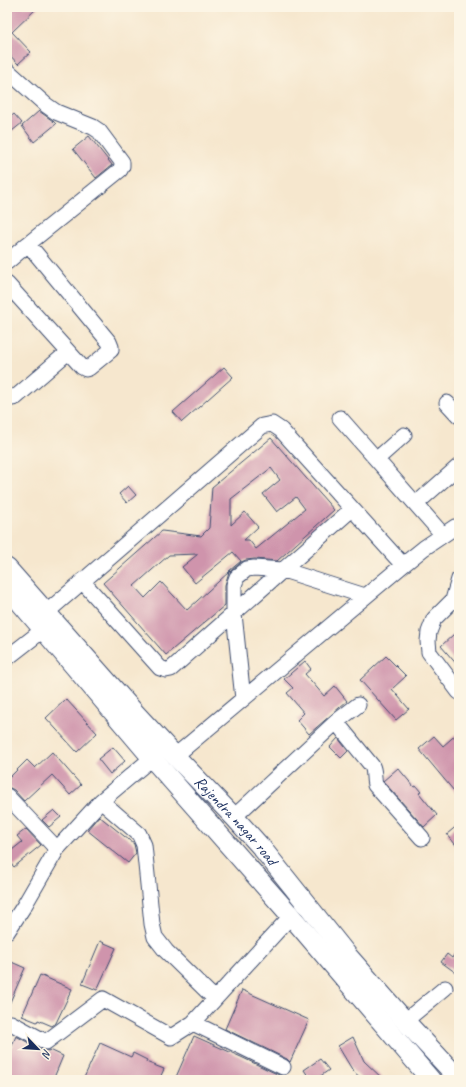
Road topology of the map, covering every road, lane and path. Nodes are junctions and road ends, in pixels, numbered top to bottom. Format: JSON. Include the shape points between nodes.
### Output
{"nodes":[{"id":1,"x":7,"y":70,"type":"edge"},
{"id":2,"x":28,"y":244,"type":"junction"},
{"id":3,"x":7,"y":262,"type":"edge"},
{"id":4,"x":7,"y":284,"type":"edge"},
{"id":5,"x":68,"y":352,"type":"junction"},
{"id":6,"x":7,"y":395,"type":"edge"},
{"id":7,"x":447,"y":403,"type":"dead end"},
{"id":8,"x":459,"y":416,"type":"edge"},
{"id":9,"x":340,"y":418,"type":"dead end"},
{"id":10,"x":404,"y":435,"type":"dead end"},
{"id":11,"x":377,"y":459,"type":"junction"},
{"id":12,"x":459,"y":466,"type":"edge"},
{"id":13,"x":416,"y":504,"type":"junction"},
{"id":14,"x":352,"y":509,"type":"junction"},
{"id":15,"x":459,"y":528,"type":"edge"},
{"id":16,"x":443,"y":535,"type":"junction"},
{"id":17,"x":402,"y":565,"type":"junction"},
{"id":18,"x":7,"y":568,"type":"edge"},
{"id":19,"x":283,"y":570,"type":"junction"},
{"id":20,"x":459,"y":579,"type":"edge"},
{"id":21,"x":82,"y":582,"type":"junction"},
{"id":22,"x":7,"y":587,"type":"edge"},
{"id":23,"x":366,"y":596,"type":"junction"},
{"id":24,"x":234,"y":614,"type":"junction"},
{"id":25,"x":45,"y":621,"type":"junction"},
{"id":26,"x":7,"y":658,"type":"edge"},
{"id":27,"x":459,"y":692,"type":"edge"},
{"id":28,"x":243,"y":699,"type":"junction"},
{"id":29,"x":358,"y":705,"type":"dead end"},
{"id":30,"x":130,"y":719,"type":"junction"},
{"id":31,"x":336,"y":722,"type":"junction"},
{"id":32,"x":175,"y":756,"type":"junction"},
{"id":33,"x":152,"y":758,"type":"junction"},
{"id":34,"x":7,"y":796,"type":"edge"},
{"id":35,"x":101,"y":801,"type":"junction"},
{"id":36,"x":234,"y":816,"type":"junction"},
{"id":37,"x":422,"y":838,"type":"dead end"},
{"id":38,"x":57,"y":849,"type":"junction"},
{"id":39,"x":291,"y":916,"type":"junction"},
{"id":40,"x":7,"y":932,"type":"edge"},
{"id":41,"x":444,"y":988,"type":"dead end"},
{"id":42,"x":215,"y":999,"type":"junction"},
{"id":43,"x":405,"y":1021,"type":"junction"},
{"id":44,"x":11,"y":1023,"type":"dead end"},
{"id":45,"x":193,"y":1023,"type":"junction"},
{"id":46,"x":283,"y":1067,"type":"dead end"},
{"id":47,"x":423,"y":1077,"type":"edge"},
{"id":48,"x":459,"y":1079,"type":"edge"}],
"edges":[{"from":1,"to":2,"type":"street","via":[[56,112],[99,131],[122,162],[120,170]]},
{"from":2,"to":3,"type":"street"},
{"from":2,"to":5,"type":"street","via":[[111,347],[111,350],[86,369]]},
{"from":4,"to":5,"type":"street"},
{"from":5,"to":6,"type":"street","via":[[16,397]]},
{"from":7,"to":8,"type":"street"},
{"from":9,"to":11,"type":"street"},
{"from":10,"to":11,"type":"street"},
{"from":11,"to":13,"type":"street"},
{"from":12,"to":13,"type":"street"},
{"from":13,"to":16,"type":"street"},
{"from":14,"to":17,"type":"street"},
{"from":14,"to":19,"type":"street"},
{"from":14,"to":21,"type":"street","via":[[280,430],[272,424],[262,426]]},
{"from":15,"to":16,"type":"street","via":[[455,527]]},
{"from":16,"to":17,"type":"street"},
{"from":17,"to":23,"type":"street"},
{"from":18,"to":25,"type":"main road","name":"Rajendra nagar road"},
{"from":19,"to":23,"type":"street"},
{"from":19,"to":24,"type":"street"},
{"from":19,"to":24,"type":"street","via":[[247,568],[237,577],[234,585]]},
{"from":20,"to":27,"type":"street","via":[[453,600],[434,619],[428,640],[428,652]]},
{"from":21,"to":24,"type":"street","via":[[160,668],[166,670]]},
{"from":21,"to":25,"type":"street"},
{"from":22,"to":25,"type":"main road","name":"Rajendra nagar road"},
{"from":23,"to":28,"type":"street"},
{"from":24,"to":28,"type":"street"},
{"from":25,"to":26,"type":"street"},
{"from":25,"to":30,"type":"main road","name":"Rajendra nagar road"},
{"from":28,"to":32,"type":"street"},
{"from":29,"to":31,"type":"street"},
{"from":30,"to":32,"type":"main road","name":"Rajendra nagar road"},
{"from":30,"to":33,"type":"main road","name":"Rajendra nagar road"},
{"from":31,"to":36,"type":"street"},
{"from":31,"to":37,"type":"street","via":[[372,766],[375,785]]},
{"from":32,"to":36,"type":"main road","name":"Rajendra nagar road"},
{"from":33,"to":35,"type":"street"},
{"from":33,"to":39,"type":"main road","name":"Rajendra nagar road"},
{"from":34,"to":38,"type":"street"},
{"from":35,"to":38,"type":"street"},
{"from":35,"to":42,"type":"street","via":[[142,839],[155,937]]},
{"from":36,"to":43,"type":"main road","name":"Rajendra nagar road","via":[[262,847],[348,956]]},
{"from":38,"to":40,"type":"street"},
{"from":39,"to":42,"type":"street"},
{"from":39,"to":47,"type":"main road","name":"Rajendra nagar road"},
{"from":41,"to":43,"type":"street"},
{"from":42,"to":45,"type":"street"},
{"from":43,"to":48,"type":"main road","name":"Rajendra nagar road"},
{"from":44,"to":45,"type":"street","via":[[46,1042],[103,999],[171,1037]]},
{"from":45,"to":46,"type":"street"}]}
